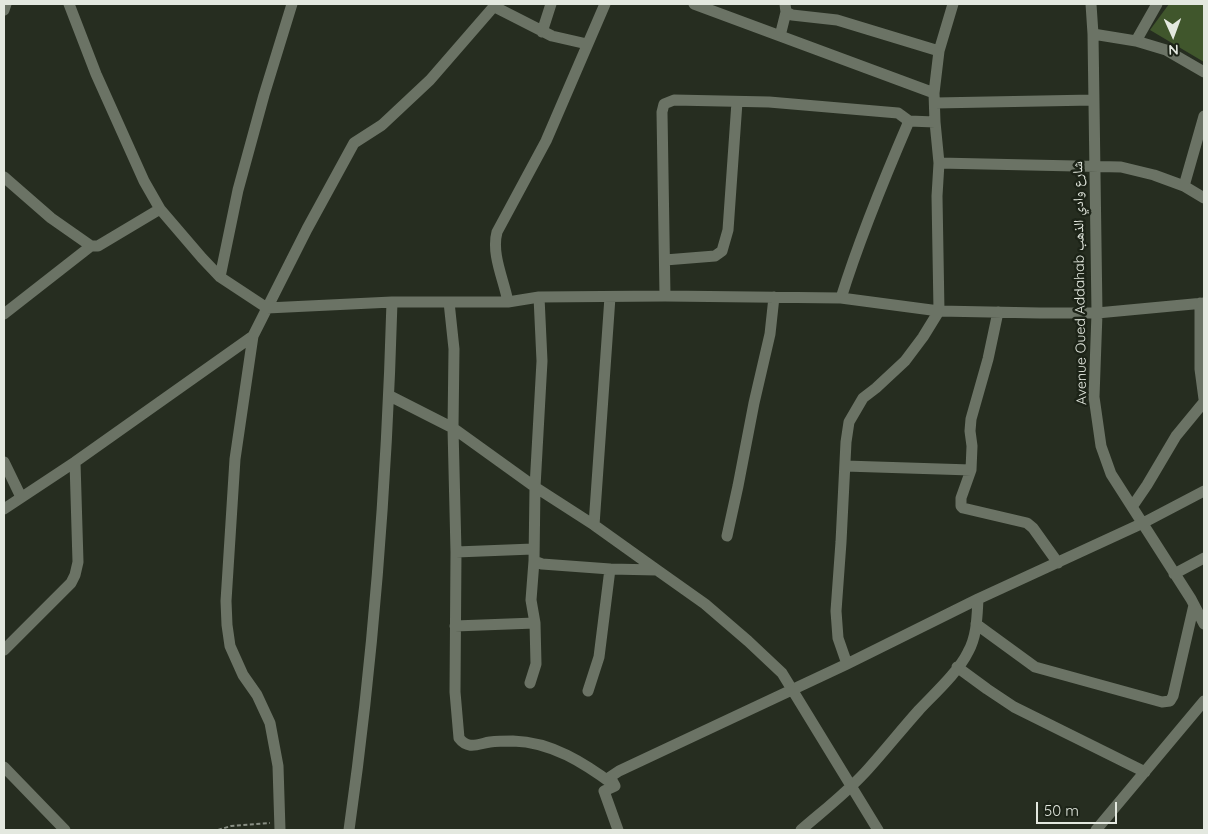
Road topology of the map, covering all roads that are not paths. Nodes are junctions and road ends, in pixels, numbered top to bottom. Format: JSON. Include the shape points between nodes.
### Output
{"nodes":[{"id":1,"x":6,"y":4,"type":"edge"},
{"id":2,"x":69,"y":4,"type":"edge"},
{"id":3,"x":292,"y":4,"type":"edge"},
{"id":4,"x":551,"y":4,"type":"edge"},
{"id":5,"x":605,"y":4,"type":"edge"},
{"id":6,"x":694,"y":4,"type":"edge"},
{"id":7,"x":953,"y":4,"type":"edge"},
{"id":8,"x":1090,"y":4,"type":"edge"},
{"id":9,"x":1157,"y":4,"type":"edge"},
{"id":10,"x":496,"y":5,"type":"edge"},
{"id":11,"x":786,"y":8,"type":"edge"},
{"id":12,"x":4,"y":10,"type":"edge"},
{"id":13,"x":542,"y":32,"type":"junction"},
{"id":14,"x":1093,"y":34,"type":"junction"},
{"id":15,"x":780,"y":36,"type":"junction"},
{"id":16,"x":1136,"y":41,"type":"junction"},
{"id":17,"x":587,"y":44,"type":"junction"},
{"id":18,"x":940,"y":51,"type":"junction"},
{"id":19,"x":1204,"y":72,"type":"edge"},
{"id":20,"x":934,"y":98,"type":"junction"},
{"id":21,"x":1093,"y":100,"type":"junction"},
{"id":22,"x":737,"y":102,"type":"junction"},
{"id":23,"x":1204,"y":116,"type":"edge"},
{"id":24,"x":909,"y":121,"type":"junction"},
{"id":25,"x":935,"y":122,"type":"junction"},
{"id":26,"x":939,"y":163,"type":"junction"},
{"id":27,"x":1094,"y":165,"type":"junction"},
{"id":28,"x":4,"y":177,"type":"edge"},
{"id":29,"x":1184,"y":186,"type":"junction"},
{"id":30,"x":1204,"y":198,"type":"edge"},
{"id":31,"x":160,"y":209,"type":"junction"},
{"id":32,"x":91,"y":246,"type":"junction"},
{"id":33,"x":665,"y":260,"type":"junction"},
{"id":34,"x":220,"y":277,"type":"junction"},
{"id":35,"x":665,"y":296,"type":"junction"},
{"id":36,"x":539,"y":297,"type":"junction"},
{"id":37,"x":610,"y":297,"type":"junction"},
{"id":38,"x":774,"y":297,"type":"junction"},
{"id":39,"x":841,"y":298,"type":"junction"},
{"id":40,"x":392,"y":302,"type":"junction"},
{"id":41,"x":449,"y":302,"type":"junction"},
{"id":42,"x":508,"y":302,"type":"junction"},
{"id":43,"x":1202,"y":303,"type":"edge"},
{"id":44,"x":268,"y":308,"type":"junction"},
{"id":45,"x":939,"y":310,"type":"junction"},
{"id":46,"x":998,"y":312,"type":"junction"},
{"id":47,"x":1096,"y":313,"type":"junction"},
{"id":48,"x":4,"y":314,"type":"edge"},
{"id":49,"x":253,"y":336,"type":"junction"},
{"id":50,"x":390,"y":396,"type":"junction"},
{"id":51,"x":1204,"y":400,"type":"edge"},
{"id":52,"x":453,"y":428,"type":"junction"},
{"id":53,"x":4,"y":462,"type":"edge"},
{"id":54,"x":75,"y":462,"type":"junction"},
{"id":55,"x":846,"y":466,"type":"junction"},
{"id":56,"x":971,"y":470,"type":"junction"},
{"id":57,"x":535,"y":487,"type":"junction"},
{"id":58,"x":1204,"y":491,"type":"edge"},
{"id":59,"x":22,"y":497,"type":"junction"},
{"id":60,"x":1132,"y":507,"type":"junction"},
{"id":61,"x":4,"y":509,"type":"edge"},
{"id":62,"x":1143,"y":523,"type":"junction"},
{"id":63,"x":594,"y":525,"type":"junction"},
{"id":64,"x":727,"y":536,"type":"dead end"},
{"id":65,"x":533,"y":549,"type":"junction"},
{"id":66,"x":456,"y":552,"type":"junction"},
{"id":67,"x":1204,"y":558,"type":"edge"},
{"id":68,"x":534,"y":561,"type":"junction"},
{"id":69,"x":1058,"y":563,"type":"junction"},
{"id":70,"x":610,"y":570,"type":"junction"},
{"id":71,"x":657,"y":570,"type":"junction"},
{"id":72,"x":1174,"y":574,"type":"junction"},
{"id":73,"x":978,"y":599,"type":"junction"},
{"id":74,"x":1194,"y":606,"type":"junction"},
{"id":75,"x":535,"y":623,"type":"junction"},
{"id":76,"x":976,"y":624,"type":"junction"},
{"id":77,"x":1204,"y":624,"type":"edge"},
{"id":78,"x":455,"y":626,"type":"junction"},
{"id":79,"x":4,"y":650,"type":"edge"},
{"id":80,"x":847,"y":664,"type":"junction"},
{"id":81,"x":957,"y":667,"type":"junction"},
{"id":82,"x":530,"y":683,"type":"dead end"},
{"id":83,"x":792,"y":690,"type":"junction"},
{"id":84,"x":588,"y":691,"type":"dead end"},
{"id":85,"x":1204,"y":701,"type":"edge"},
{"id":86,"x":4,"y":767,"type":"edge"},
{"id":87,"x":1145,"y":772,"type":"junction"},
{"id":88,"x":615,"y":786,"type":"junction"},
{"id":89,"x":851,"y":787,"type":"junction"},
{"id":90,"x":280,"y":826,"type":"edge"},
{"id":91,"x":65,"y":830,"type":"edge"},
{"id":92,"x":349,"y":830,"type":"edge"},
{"id":93,"x":618,"y":830,"type":"edge"},
{"id":94,"x":802,"y":830,"type":"edge"},
{"id":95,"x":878,"y":830,"type":"edge"},
{"id":96,"x":1096,"y":830,"type":"edge"}],
"edges":[{"from":1,"to":12,"type":"street"},
{"from":2,"to":31,"type":"street","via":[[96,74]]},
{"from":3,"to":34,"type":"street","via":[[238,190]]},
{"from":4,"to":13,"type":"street"},
{"from":5,"to":17,"type":"street"},
{"from":6,"to":15,"type":"street"},
{"from":7,"to":18,"type":"street"},
{"from":8,"to":14,"type":"street","name":"Avenue Oued Addahab شارع وادي الذهب"},
{"from":9,"to":16,"type":"street"},
{"from":10,"to":13,"type":"street"},
{"from":10,"to":44,"type":"street","via":[[430,80],[382,125],[354,144]]},
{"from":11,"to":15,"type":"street"},
{"from":11,"to":18,"type":"street","via":[[792,14],[836,20]]},
{"from":13,"to":17,"type":"street"},
{"from":14,"to":16,"type":"street"},
{"from":14,"to":21,"type":"street","name":"Avenue Oued Addahab شارع وادي الذهب"},
{"from":15,"to":20,"type":"street"},
{"from":16,"to":19,"type":"street","via":[[1166,50]]},
{"from":17,"to":42,"type":"street","via":[[546,141],[494,241]]},
{"from":18,"to":20,"type":"street"},
{"from":20,"to":21,"type":"street"},
{"from":20,"to":25,"type":"street"},
{"from":21,"to":27,"type":"street","name":"Avenue Oued Addahab شارع وادي الذهب"},
{"from":22,"to":24,"type":"street","via":[[898,113]]},
{"from":22,"to":33,"type":"street","via":[[728,230],[722,251],[716,256]]},
{"from":22,"to":33,"type":"street","via":[[674,100],[662,107]]},
{"from":23,"to":29,"type":"street"},
{"from":24,"to":25,"type":"street"},
{"from":24,"to":39,"type":"street","via":[[860,240]]},
{"from":25,"to":26,"type":"street"},
{"from":26,"to":27,"type":"street"},
{"from":26,"to":45,"type":"street"},
{"from":27,"to":29,"type":"street","via":[[1137,170]]},
{"from":27,"to":47,"type":"street","name":"Avenue Oued Addahab شارع وادي الذهب"},
{"from":28,"to":32,"type":"street","via":[[51,218]]},
{"from":29,"to":30,"type":"street"},
{"from":31,"to":32,"type":"street","via":[[102,244]]},
{"from":31,"to":34,"type":"street"},
{"from":32,"to":48,"type":"street"},
{"from":33,"to":35,"type":"street"},
{"from":34,"to":44,"type":"street"},
{"from":35,"to":37,"type":"street"},
{"from":35,"to":38,"type":"street"},
{"from":36,"to":37,"type":"street"},
{"from":36,"to":42,"type":"street"},
{"from":36,"to":57,"type":"street","via":[[542,361]]},
{"from":37,"to":63,"type":"street"},
{"from":38,"to":39,"type":"street"},
{"from":38,"to":64,"type":"street","via":[[770,334]]},
{"from":39,"to":45,"type":"street"},
{"from":40,"to":41,"type":"street"},
{"from":40,"to":44,"type":"street"},
{"from":40,"to":50,"type":"street"},
{"from":41,"to":42,"type":"street"},
{"from":41,"to":52,"type":"street","via":[[454,348]]},
{"from":43,"to":47,"type":"street"},
{"from":43,"to":51,"type":"street","via":[[1200,370]]},
{"from":44,"to":49,"type":"street"},
{"from":45,"to":46,"type":"street"},
{"from":45,"to":55,"type":"street","via":[[905,361],[863,398],[854,411],[849,422]]},
{"from":46,"to":47,"type":"street"},
{"from":46,"to":56,"type":"street","via":[[971,419]]},
{"from":47,"to":60,"type":"street","name":"Avenue Oued Addahab شارع وادي الذهب","via":[[1094,397],[1101,446],[1111,474]]},
{"from":49,"to":54,"type":"street"},
{"from":49,"to":90,"type":"street","via":[[235,460],[227,573],[227,625],[230,646],[270,723],[278,766]]},
{"from":50,"to":52,"type":"street"},
{"from":50,"to":92,"type":"street","via":[[362,742]]},
{"from":51,"to":60,"type":"street","via":[[1176,436]]},
{"from":52,"to":57,"type":"street"},
{"from":52,"to":66,"type":"street"},
{"from":53,"to":59,"type":"street"},
{"from":54,"to":59,"type":"street"},
{"from":54,"to":79,"type":"street","via":[[78,562],[75,575],[71,583]]},
{"from":55,"to":56,"type":"street"},
{"from":55,"to":80,"type":"street","via":[[836,626]]},
{"from":56,"to":69,"type":"street","via":[[961,506],[1034,528]]},
{"from":57,"to":63,"type":"street"},
{"from":57,"to":65,"type":"street"},
{"from":58,"to":62,"type":"street"},
{"from":59,"to":61,"type":"street"},
{"from":60,"to":62,"type":"street","name":"Avenue Oued Addahab شارع وادي الذهب"},
{"from":62,"to":69,"type":"street"},
{"from":62,"to":72,"type":"street","name":"Avenue Oued Addahab شارع وادي الذهب"},
{"from":63,"to":71,"type":"street"},
{"from":65,"to":66,"type":"street"},
{"from":65,"to":68,"type":"street"},
{"from":66,"to":78,"type":"street"},
{"from":67,"to":72,"type":"street"},
{"from":68,"to":70,"type":"street"},
{"from":68,"to":75,"type":"street","via":[[532,600]]},
{"from":69,"to":73,"type":"street"},
{"from":70,"to":71,"type":"street"},
{"from":70,"to":84,"type":"street","via":[[599,657]]},
{"from":71,"to":83,"type":"street","via":[[705,604],[748,641],[782,673]]},
{"from":72,"to":74,"type":"street","name":"Avenue Oued Addahab شارع وادي الذهب"},
{"from":73,"to":76,"type":"street"},
{"from":73,"to":80,"type":"street"},
{"from":74,"to":76,"type":"street","via":[[1173,696],[1170,701],[1162,702],[1034,667]]},
{"from":74,"to":77,"type":"street","name":"Avenue Oued Addahab شارع وادي الذهب"},
{"from":75,"to":78,"type":"street"},
{"from":75,"to":82,"type":"street","via":[[536,664]]},
{"from":76,"to":81,"type":"street","via":[[968,652]]},
{"from":78,"to":88,"type":"street","via":[[459,738],[474,746],[492,742],[534,742],[563,753]]},
{"from":80,"to":83,"type":"street"},
{"from":81,"to":87,"type":"street","via":[[1014,706]]},
{"from":81,"to":89,"type":"street"},
{"from":83,"to":88,"type":"street","via":[[619,771],[610,777]]},
{"from":83,"to":89,"type":"street"},
{"from":85,"to":87,"type":"street"},
{"from":86,"to":91,"type":"street"},
{"from":87,"to":96,"type":"street"},
{"from":88,"to":93,"type":"street","via":[[604,792]]},
{"from":89,"to":94,"type":"street"},
{"from":89,"to":95,"type":"street"}]}
